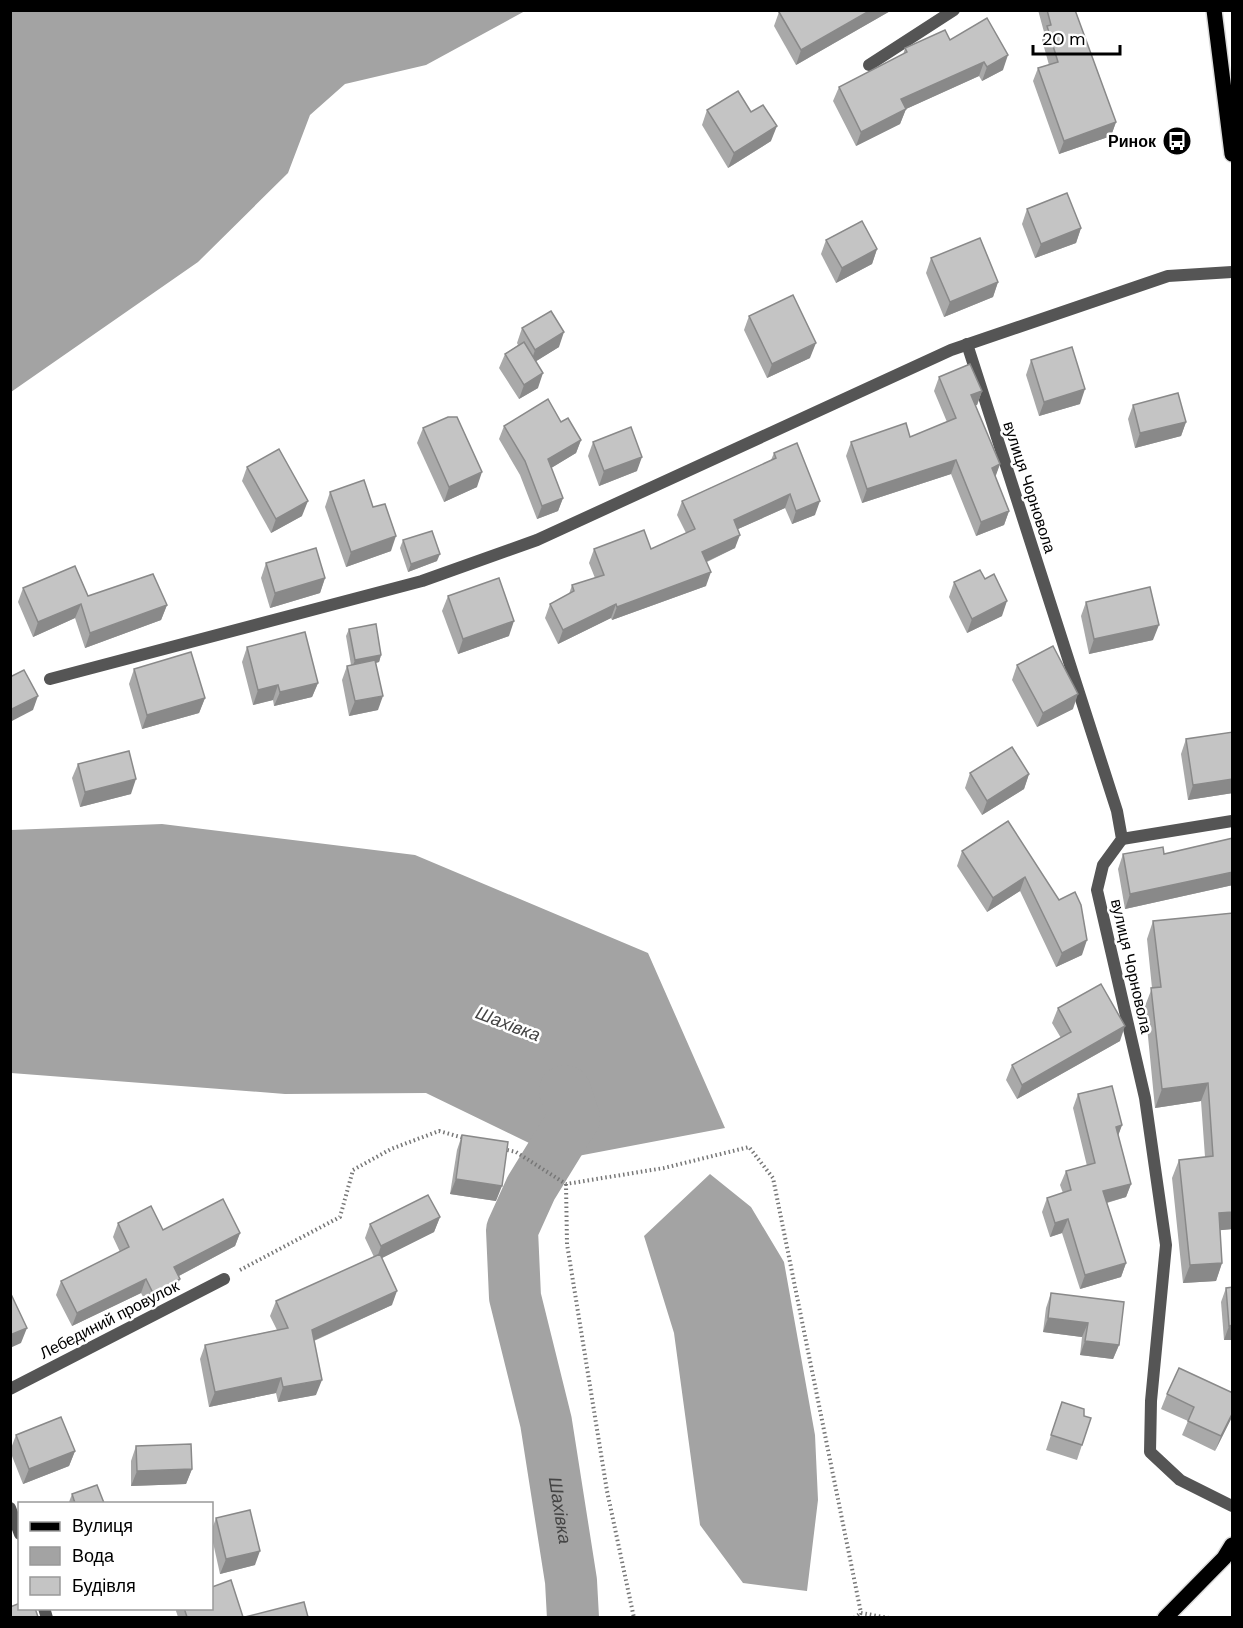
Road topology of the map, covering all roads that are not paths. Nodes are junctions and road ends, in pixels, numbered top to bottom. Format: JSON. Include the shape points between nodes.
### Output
{"nodes":[{"id":1,"x":954,"y":10,"type":"edge"},
{"id":2,"x":1215,"y":10,"type":"edge"},
{"id":3,"x":1233,"y":40,"type":"edge"},
{"id":4,"x":868,"y":65,"type":"dead end"},
{"id":5,"x":1223,"y":65,"type":"junction"},
{"id":6,"x":1233,"y":154,"type":"edge"},
{"id":7,"x":1233,"y":272,"type":"edge"},
{"id":8,"x":967,"y":344,"type":"junction"},
{"id":9,"x":50,"y":679,"type":"dead end"},
{"id":10,"x":1233,"y":820,"type":"edge"},
{"id":11,"x":1122,"y":839,"type":"junction"},
{"id":12,"x":224,"y":1279,"type":"road end"},
{"id":13,"x":10,"y":1389,"type":"edge"},
{"id":14,"x":1233,"y":1506,"type":"edge"},
{"id":15,"x":10,"y":1508,"type":"edge"},
{"id":16,"x":18,"y":1529,"type":"edge"},
{"id":17,"x":1233,"y":1545,"type":"edge"},
{"id":18,"x":1165,"y":1617,"type":"edge"}],
"edges":[{"from":1,"to":4,"type":"street"},
{"from":2,"to":5,"type":"main road"},
{"from":3,"to":5,"type":"main road"},
{"from":5,"to":6,"type":"main road"},
{"from":7,"to":8,"type":"street","via":[[1168,276]]},
{"from":8,"to":9,"type":"street","via":[[537,540],[376,594]]},
{"from":8,"to":11,"type":"street","name":"вулиця Чорновола","via":[[1117,811]]},
{"from":10,"to":11,"type":"street"},
{"from":11,"to":14,"type":"street","name":"вулиця Чорновола","via":[[1104,866],[1097,890],[1145,1098],[1166,1245],[1150,1401],[1150,1452],[1180,1480]]},
{"from":12,"to":13,"type":"street","name":"Лебединий провулок"},
{"from":15,"to":16,"type":"street"},
{"from":17,"to":18,"type":"main road"}]}
